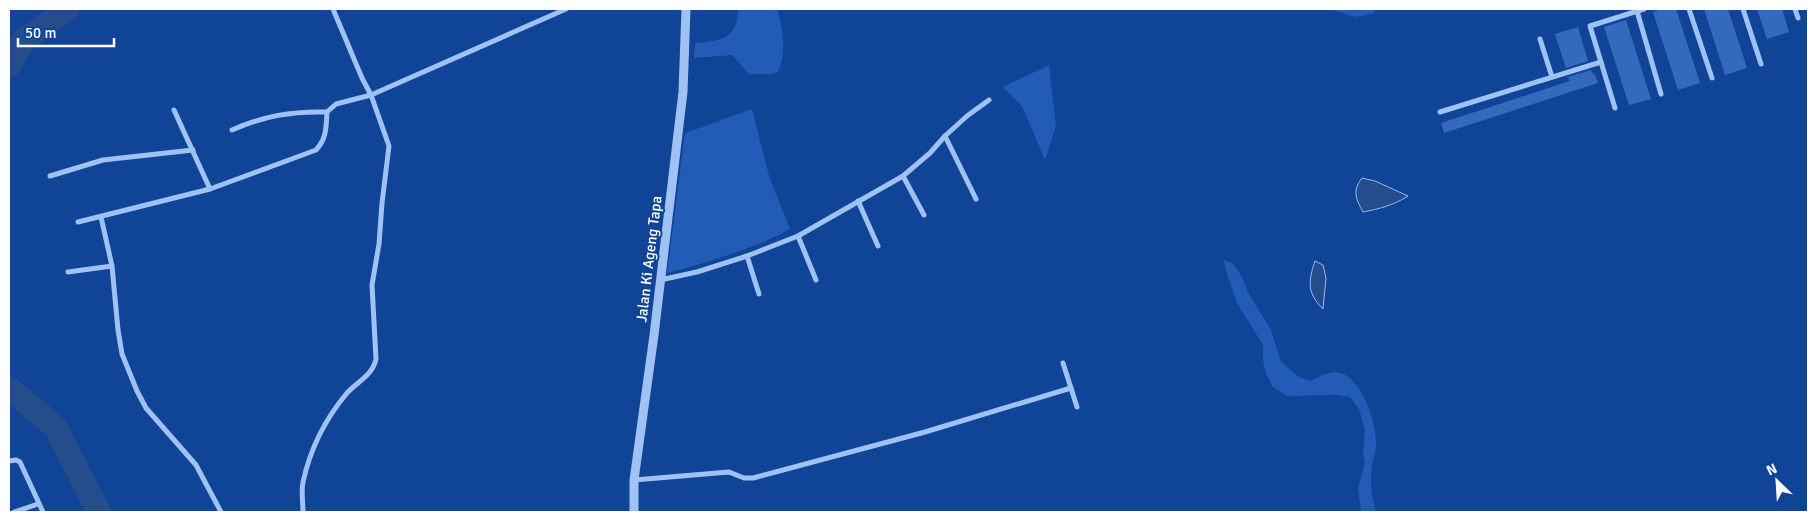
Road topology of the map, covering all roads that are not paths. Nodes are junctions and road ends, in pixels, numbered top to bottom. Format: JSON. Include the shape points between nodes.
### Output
{"nodes":[{"id":1,"x":334,"y":9,"type":"edge"},
{"id":2,"x":566,"y":9,"type":"edge"},
{"id":3,"x":686,"y":9,"type":"edge"},
{"id":4,"x":1644,"y":9,"type":"edge"},
{"id":5,"x":1688,"y":9,"type":"edge"},
{"id":6,"x":1743,"y":9,"type":"edge"},
{"id":7,"x":1795,"y":9,"type":"edge"},
{"id":8,"x":1637,"y":11,"type":"junction"},
{"id":9,"x":1798,"y":18,"type":"dead end"},
{"id":10,"x":1540,"y":39,"type":"dead end"},
{"id":11,"x":1601,"y":62,"type":"junction"},
{"id":12,"x":1761,"y":64,"type":"dead end"},
{"id":13,"x":1552,"y":78,"type":"junction"},
{"id":14,"x":1712,"y":78,"type":"dead end"},
{"id":15,"x":371,"y":94,"type":"junction"},
{"id":16,"x":1661,"y":94,"type":"dead end"},
{"id":17,"x":989,"y":100,"type":"dead end"},
{"id":18,"x":1615,"y":108,"type":"dead end"},
{"id":19,"x":174,"y":110,"type":"dead end"},
{"id":20,"x":327,"y":112,"type":"junction"},
{"id":21,"x":1440,"y":112,"type":"dead end"},
{"id":22,"x":232,"y":130,"type":"dead end"},
{"id":23,"x":945,"y":136,"type":"junction"},
{"id":24,"x":193,"y":150,"type":"junction"},
{"id":25,"x":50,"y":176,"type":"dead end"},
{"id":26,"x":903,"y":176,"type":"junction"},
{"id":27,"x":210,"y":189,"type":"junction"},
{"id":28,"x":976,"y":199,"type":"dead end"},
{"id":29,"x":858,"y":201,"type":"junction"},
{"id":30,"x":924,"y":215,"type":"dead end"},
{"id":31,"x":101,"y":218,"type":"junction"},
{"id":32,"x":78,"y":222,"type":"dead end"},
{"id":33,"x":798,"y":236,"type":"junction"},
{"id":34,"x":878,"y":246,"type":"dead end"},
{"id":35,"x":746,"y":256,"type":"junction"},
{"id":36,"x":112,"y":266,"type":"junction"},
{"id":37,"x":68,"y":272,"type":"dead end"},
{"id":38,"x":660,"y":280,"type":"junction"},
{"id":39,"x":816,"y":280,"type":"dead end"},
{"id":40,"x":759,"y":294,"type":"dead end"},
{"id":41,"x":1062,"y":363,"type":"dead end"},
{"id":42,"x":1071,"y":388,"type":"junction"},
{"id":43,"x":1077,"y":407,"type":"dead end"},
{"id":44,"x":9,"y":461,"type":"edge"},
{"id":45,"x":634,"y":480,"type":"junction"},
{"id":46,"x":38,"y":504,"type":"junction"},
{"id":47,"x":14,"y":512,"type":"edge"},
{"id":48,"x":43,"y":512,"type":"edge"},
{"id":49,"x":221,"y":512,"type":"edge"},
{"id":50,"x":302,"y":512,"type":"edge"},
{"id":51,"x":634,"y":512,"type":"edge"}],
"edges":[{"from":1,"to":15,"type":"street"},
{"from":2,"to":15,"type":"street"},
{"from":3,"to":38,"type":"street","name":"Jalan Ki Ageng Tapa","via":[[683,92]]},
{"from":4,"to":8,"type":"street"},
{"from":5,"to":14,"type":"street"},
{"from":6,"to":12,"type":"street"},
{"from":7,"to":9,"type":"street"},
{"from":8,"to":11,"type":"street","via":[[1590,26]]},
{"from":8,"to":16,"type":"street"},
{"from":10,"to":13,"type":"street"},
{"from":11,"to":13,"type":"street"},
{"from":11,"to":18,"type":"street"},
{"from":13,"to":21,"type":"street"},
{"from":15,"to":20,"type":"street","via":[[336,104]]},
{"from":15,"to":50,"type":"street","via":[[389,146],[372,285],[376,359],[374,368],[335,409],[314,446],[303,483]]},
{"from":17,"to":23,"type":"street"},
{"from":19,"to":24,"type":"street"},
{"from":20,"to":22,"type":"street","via":[[306,111],[272,116]]},
{"from":20,"to":27,"type":"street","via":[[326,134],[316,150]]},
{"from":23,"to":26,"type":"street"},
{"from":23,"to":28,"type":"street"},
{"from":24,"to":25,"type":"street","via":[[103,160]]},
{"from":24,"to":27,"type":"street"},
{"from":26,"to":29,"type":"street"},
{"from":26,"to":30,"type":"street"},
{"from":27,"to":31,"type":"street"},
{"from":29,"to":33,"type":"street"},
{"from":29,"to":34,"type":"street"},
{"from":31,"to":32,"type":"street"},
{"from":31,"to":36,"type":"street"},
{"from":33,"to":35,"type":"street"},
{"from":33,"to":39,"type":"street"},
{"from":35,"to":38,"type":"street"},
{"from":35,"to":40,"type":"street"},
{"from":36,"to":37,"type":"street"},
{"from":36,"to":49,"type":"street","via":[[121,346],[137,391],[146,408],[196,465]]},
{"from":38,"to":45,"type":"street","name":"Jalan Ki Ageng Tapa"},
{"from":41,"to":42,"type":"street"},
{"from":42,"to":43,"type":"street"},
{"from":42,"to":45,"type":"street","via":[[753,478],[730,472]]},
{"from":44,"to":46,"type":"street","via":[[20,462]]},
{"from":45,"to":51,"type":"street","name":"Jalan Ki Ageng Tapa"},
{"from":46,"to":47,"type":"street"},
{"from":46,"to":48,"type":"street"}]}
